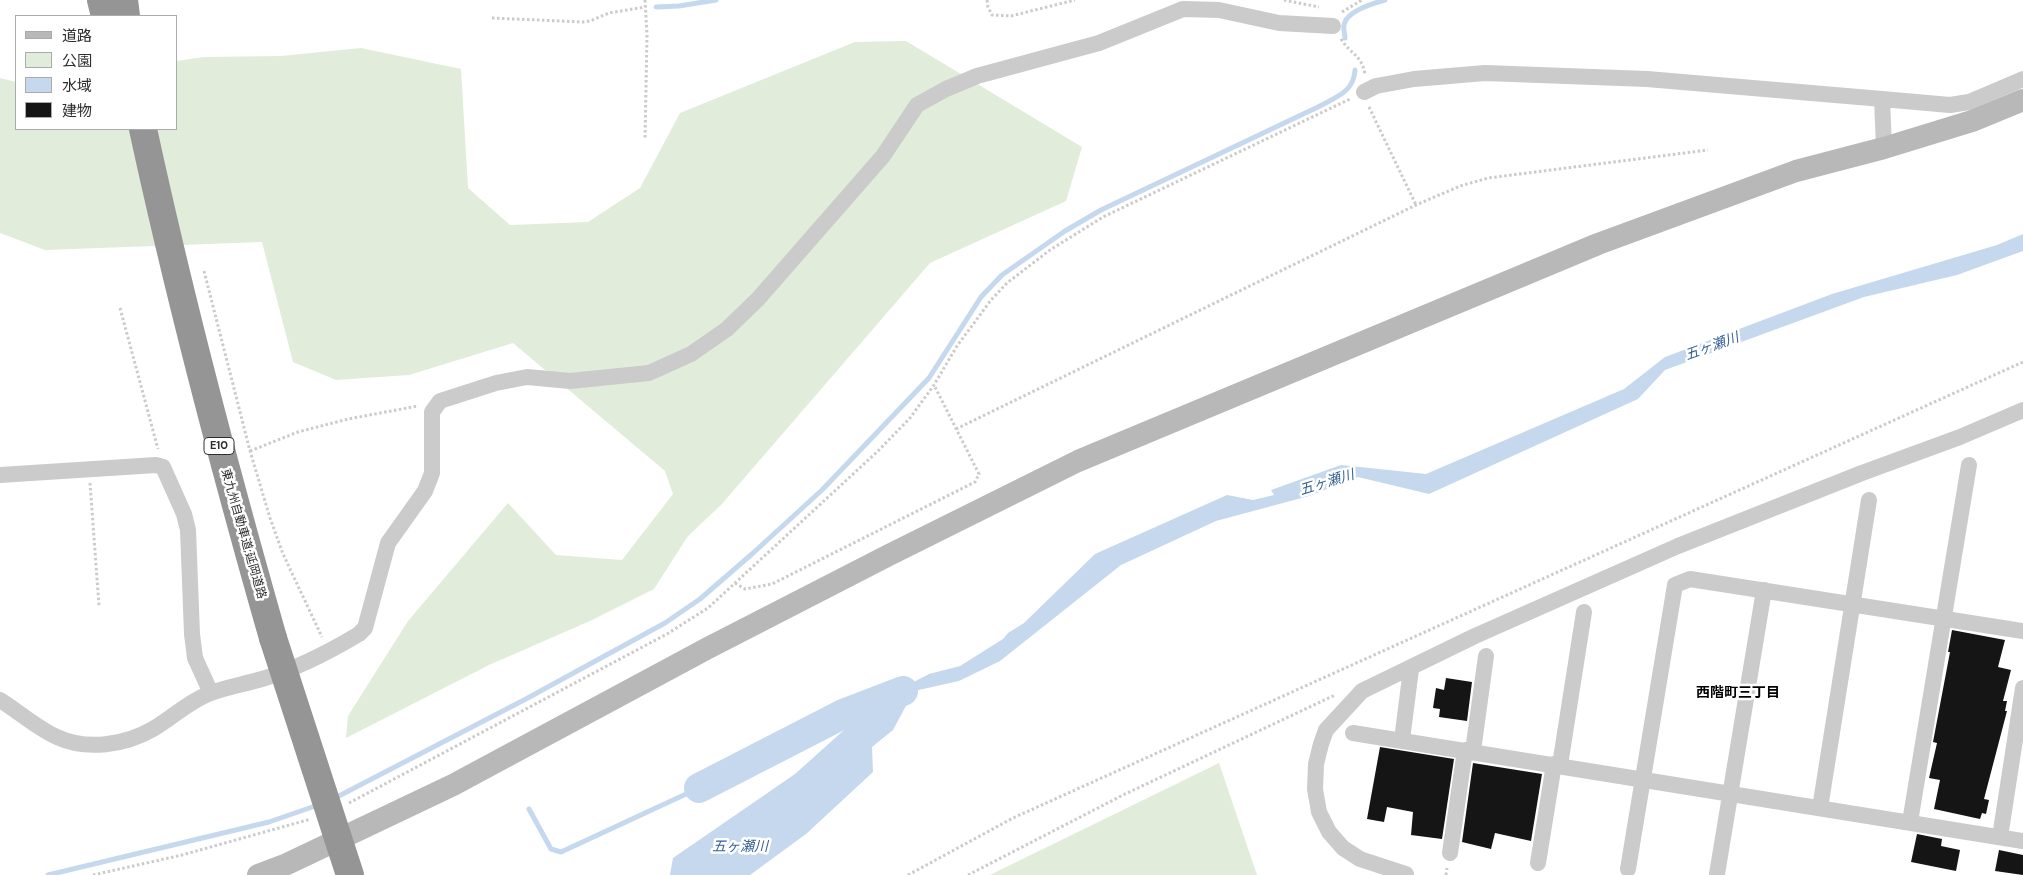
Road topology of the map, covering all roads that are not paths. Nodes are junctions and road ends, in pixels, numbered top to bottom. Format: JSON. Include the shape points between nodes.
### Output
{"nodes":[{"id":1,"x":1337,"y":19,"type":"road end"},
{"id":2,"x":2023,"y":80,"type":"edge"},
{"id":3,"x":1364,"y":92,"type":"road end"},
{"id":4,"x":1882,"y":99,"type":"junction"},
{"id":5,"x":2023,"y":100,"type":"edge"},
{"id":6,"x":135,"y":130,"type":"edge"},
{"id":7,"x":143,"y":130,"type":"edge"},
{"id":8,"x":1884,"y":148,"type":"junction"},
{"id":9,"x":170,"y":253,"type":"junction"},
{"id":10,"x":2023,"y":410,"type":"edge"},
{"id":11,"x":1969,"y":465,"type":"dead end"},
{"id":12,"x":0,"y":475,"type":"edge"},
{"id":13,"x":1870,"y":500,"type":"dead end"},
{"id":14,"x":1764,"y":590,"type":"junction"},
{"id":15,"x":1854,"y":604,"type":"junction"},
{"id":16,"x":1584,"y":612,"type":"dead end"},
{"id":17,"x":1944,"y":618,"type":"junction"},
{"id":18,"x":2023,"y":631,"type":"edge"},
{"id":19,"x":1486,"y":656,"type":"dead end"},
{"id":20,"x":1411,"y":669,"type":"junction"},
{"id":21,"x":2023,"y":688,"type":"edge"},
{"id":22,"x":211,"y":693,"type":"junction"},
{"id":23,"x":0,"y":700,"type":"edge"},
{"id":24,"x":0,"y":711,"type":"edge"},
{"id":25,"x":40,"y":726,"type":"junction"},
{"id":26,"x":1353,"y":733,"type":"dead end"},
{"id":27,"x":1402,"y":740,"type":"junction"},
{"id":28,"x":1469,"y":750,"type":"junction"},
{"id":29,"x":1557,"y":765,"type":"junction"},
{"id":30,"x":1643,"y":778,"type":"junction"},
{"id":31,"x":1731,"y":793,"type":"junction"},
{"id":32,"x":1820,"y":808,"type":"junction"},
{"id":33,"x":1910,"y":822,"type":"junction"},
{"id":34,"x":2000,"y":837,"type":"junction"},
{"id":35,"x":2023,"y":841,"type":"edge"},
{"id":36,"x":1450,"y":853,"type":"dead end"},
{"id":37,"x":1538,"y":863,"type":"dead end"},
{"id":38,"x":1628,"y":869,"type":"dead end"},
{"id":39,"x":1406,"y":874,"type":"edge"},
{"id":40,"x":1717,"y":874,"type":"edge"},
{"id":41,"x":258,"y":875,"type":"edge"},
{"id":42,"x":350,"y":875,"type":"edge"}],
"edges":[{"from":1,"to":22,"type":"street","via":[[1279,22],[1219,10],[1183,9],[1099,43],[978,76],[917,104],[883,156],[758,299],[727,329],[691,354],[649,373],[570,381],[527,377],[440,401],[432,412],[432,473],[426,491],[388,543],[365,628],[327,652],[264,679]]},
{"from":2,"to":4,"type":"street","via":[[1969,102],[1950,105]]},
{"from":3,"to":4,"type":"street","via":[[1376,86],[1414,79],[1485,73],[1647,79]]},
{"from":4,"to":8,"type":"street"},
{"from":5,"to":8,"type":"street","via":[[1972,121]]},
{"from":6,"to":9,"type":"highway"},
{"from":7,"to":9,"type":"highway","name":"東九州自動車道;延岡道路","number":"E10"},
{"from":8,"to":41,"type":"street","via":[[1796,171],[1598,244],[1078,461],[889,554],[453,785]]},
{"from":9,"to":42,"type":"highway","name":"東九州自動車道;延岡道路","number":"E10","bridge":true,"via":[[223,465],[273,638]]},
{"from":10,"to":20,"type":"street","via":[[1678,546],[1475,636]]},
{"from":11,"to":17,"type":"street"},
{"from":12,"to":22,"type":"street","via":[[163,467],[188,530],[192,634],[196,658]]},
{"from":13,"to":15,"type":"street"},
{"from":14,"to":15,"type":"street"},
{"from":14,"to":30,"type":"street","via":[[1690,578],[1675,585]]},
{"from":14,"to":31,"type":"street"},
{"from":15,"to":17,"type":"street"},
{"from":15,"to":32,"type":"street"},
{"from":16,"to":29,"type":"street"},
{"from":17,"to":18,"type":"street"},
{"from":17,"to":33,"type":"street"},
{"from":19,"to":28,"type":"street"},
{"from":20,"to":27,"type":"street"},
{"from":20,"to":39,"type":"street","via":[[1362,691],[1326,730],[1316,764],[1315,789],[1319,812],[1329,832],[1343,848],[1360,859]]},
{"from":21,"to":34,"type":"street"},
{"from":22,"to":25,"type":"street","via":[[153,729],[133,739],[111,744],[73,743]]},
{"from":23,"to":25,"type":"street"},
{"from":24,"to":25,"type":"street"},
{"from":26,"to":27,"type":"street"},
{"from":27,"to":28,"type":"street"},
{"from":28,"to":29,"type":"street"},
{"from":28,"to":36,"type":"street"},
{"from":29,"to":30,"type":"street"},
{"from":29,"to":37,"type":"street"},
{"from":30,"to":31,"type":"street"},
{"from":30,"to":38,"type":"street"},
{"from":31,"to":32,"type":"street"},
{"from":31,"to":40,"type":"street"},
{"from":32,"to":33,"type":"street"},
{"from":33,"to":34,"type":"street"},
{"from":34,"to":35,"type":"street"}]}
